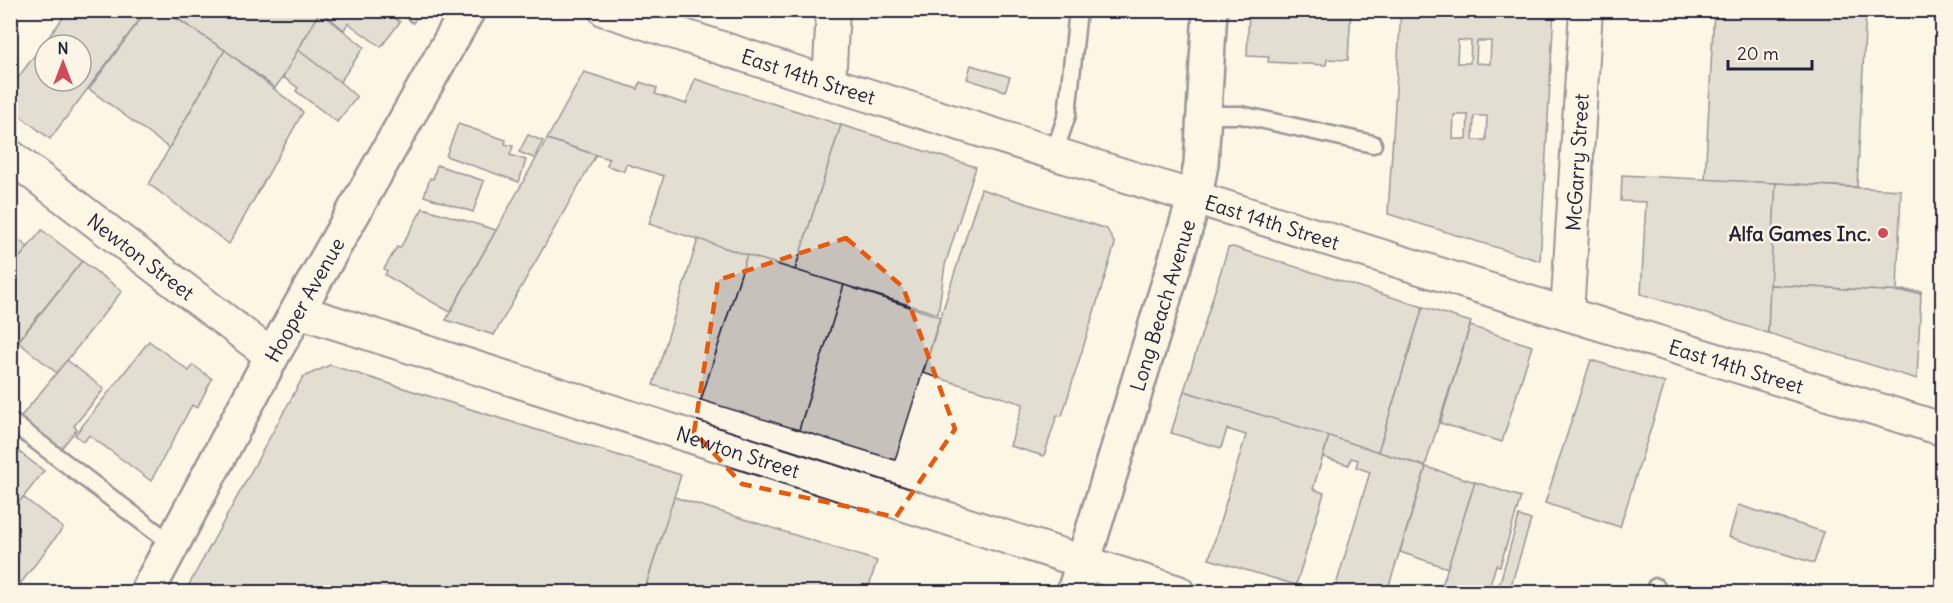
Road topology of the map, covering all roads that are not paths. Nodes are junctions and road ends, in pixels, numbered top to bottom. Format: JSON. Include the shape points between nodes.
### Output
{"nodes":[{"id":1,"x":468,"y":10,"type":"edge"},
{"id":2,"x":605,"y":10,"type":"edge"},
{"id":3,"x":833,"y":10,"type":"edge"},
{"id":4,"x":1078,"y":10,"type":"edge"},
{"id":5,"x":1210,"y":10,"type":"edge"},
{"id":6,"x":1586,"y":10,"type":"edge"},
{"id":7,"x":829,"y":83,"type":"junction"},
{"id":8,"x":1204,"y":115,"type":"junction"},
{"id":9,"x":1373,"y":144,"type":"dead end"},
{"id":10,"x":1054,"y":153,"type":"junction"},
{"id":11,"x":10,"y":156,"type":"edge"},
{"id":12,"x":1195,"y":197,"type":"junction"},
{"id":13,"x":298,"y":311,"type":"junction"},
{"id":14,"x":1567,"y":314,"type":"junction"},
{"id":15,"x":272,"y":356,"type":"junction"},
{"id":16,"x":10,"y":421,"type":"edge"},
{"id":17,"x":1942,"y":429,"type":"edge"},
{"id":18,"x":173,"y":545,"type":"junction"},
{"id":19,"x":1078,"y":578,"type":"edge"},
{"id":20,"x":147,"y":592,"type":"edge"},
{"id":21,"x":1178,"y":592,"type":"edge"}],
"edges":[{"from":1,"to":13,"type":"street","name":"Hooper Avenue"},
{"from":2,"to":7,"type":"street","name":"East 14th Street"},
{"from":3,"to":7,"type":"street"},
{"from":4,"to":10,"type":"lane","via":[[1067,115]]},
{"from":5,"to":8,"type":"street","name":"Long Beach Avenue"},
{"from":6,"to":14,"type":"street","name":"McGarry Street"},
{"from":7,"to":10,"type":"street","name":"East 14th Street"},
{"from":8,"to":9,"type":"lane","via":[[1241,115]]},
{"from":8,"to":12,"type":"street","name":"Long Beach Avenue"},
{"from":10,"to":12,"type":"street","name":"East 14th Street"},
{"from":11,"to":15,"type":"street","name":"Newton Street"},
{"from":12,"to":14,"type":"street","name":"East 14th Street"},
{"from":12,"to":19,"type":"street","name":"Long Beach Avenue"},
{"from":13,"to":15,"type":"street","name":"Hooper Avenue"},
{"from":13,"to":19,"type":"street","name":"Newton Street"},
{"from":14,"to":17,"type":"street","name":"East 14th Street"},
{"from":15,"to":18,"type":"street","name":"Hooper Avenue"},
{"from":16,"to":18,"type":"lane"},
{"from":18,"to":20,"type":"street","name":"Hooper Avenue"},
{"from":19,"to":21,"type":"street","name":"Newton Street"}]}
